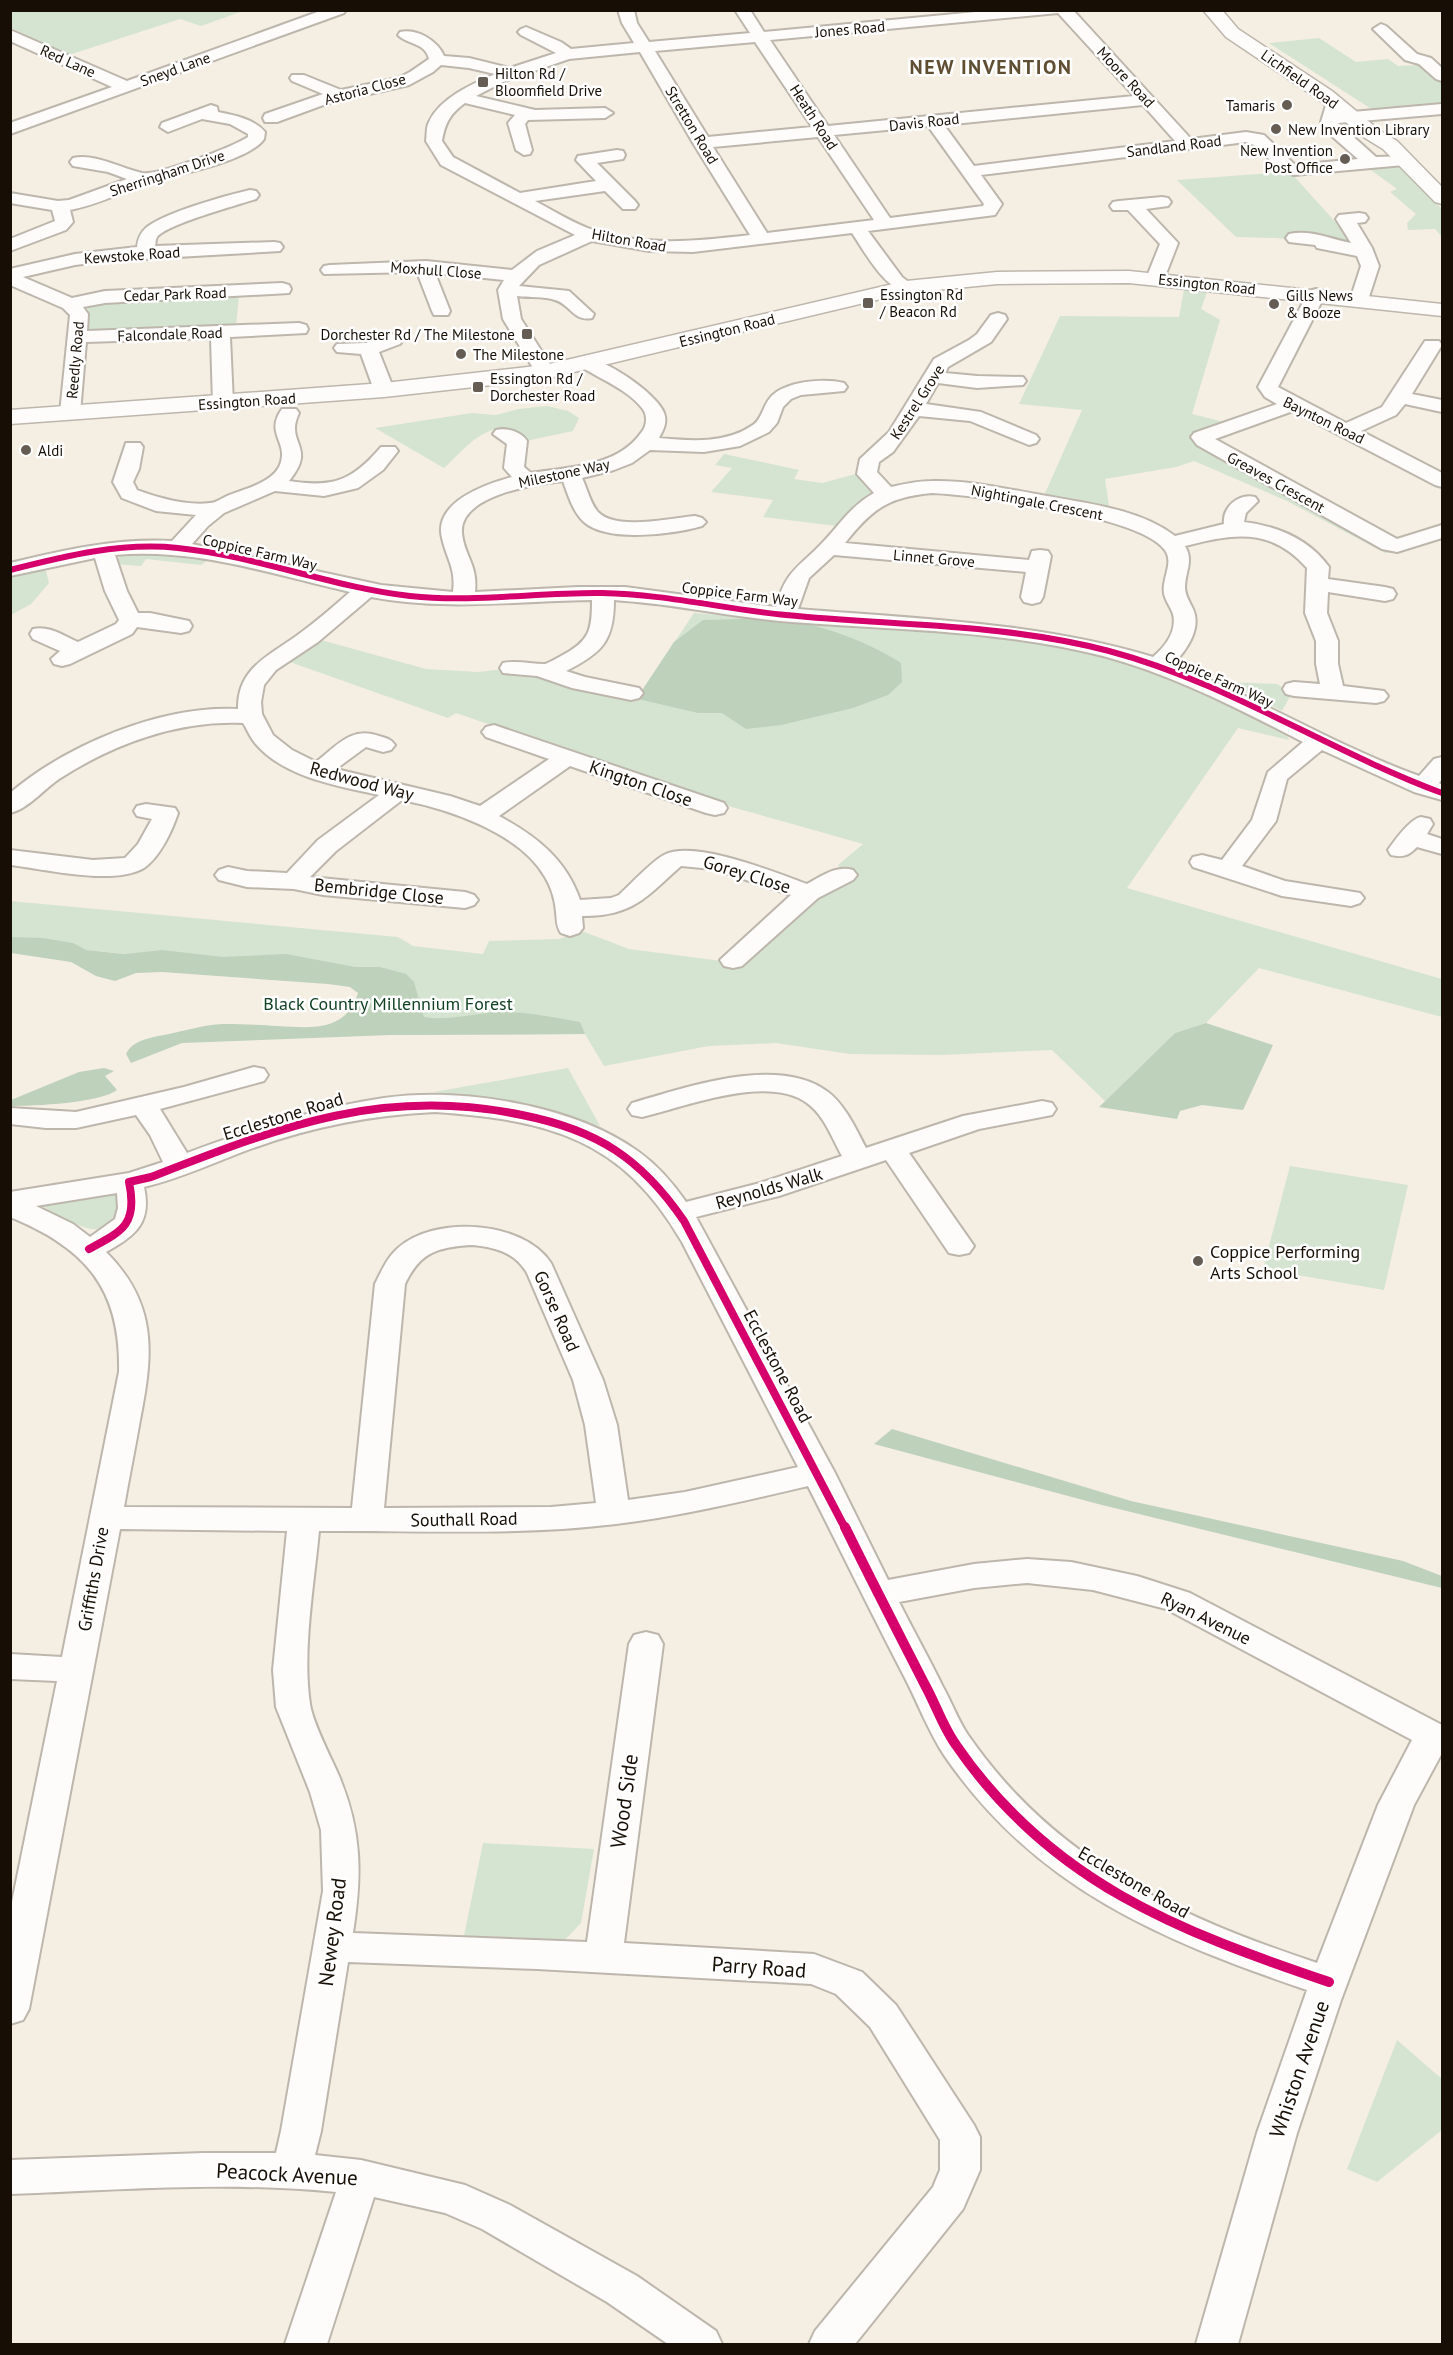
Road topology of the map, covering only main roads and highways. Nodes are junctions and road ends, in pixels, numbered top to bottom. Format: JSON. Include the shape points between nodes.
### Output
{"nodes":[{"id":1,"x":1212,"y":10,"type":"edge"},
{"id":2,"x":1227,"y":10,"type":"edge"},
{"id":3,"x":1360,"y":116,"type":"junction"},
{"id":4,"x":1442,"y":197,"type":"edge"},
{"id":5,"x":1443,"y":309,"type":"edge"},
{"id":6,"x":10,"y":417,"type":"edge"}],
"edges":[{"from":1,"to":3,"type":"main road","name":"Lichfield Road","via":[[1232,33]]},
{"from":2,"to":3,"type":"main road","name":"Lichfield Road","via":[[1252,35],[1335,89]]},
{"from":3,"to":4,"type":"main road","name":"Lichfield Road","via":[[1385,132],[1390,145]]},
{"from":5,"to":6,"type":"main road","name":"Essington Road","via":[[1155,279],[997,278],[906,287],[545,372],[384,390]]}]}
